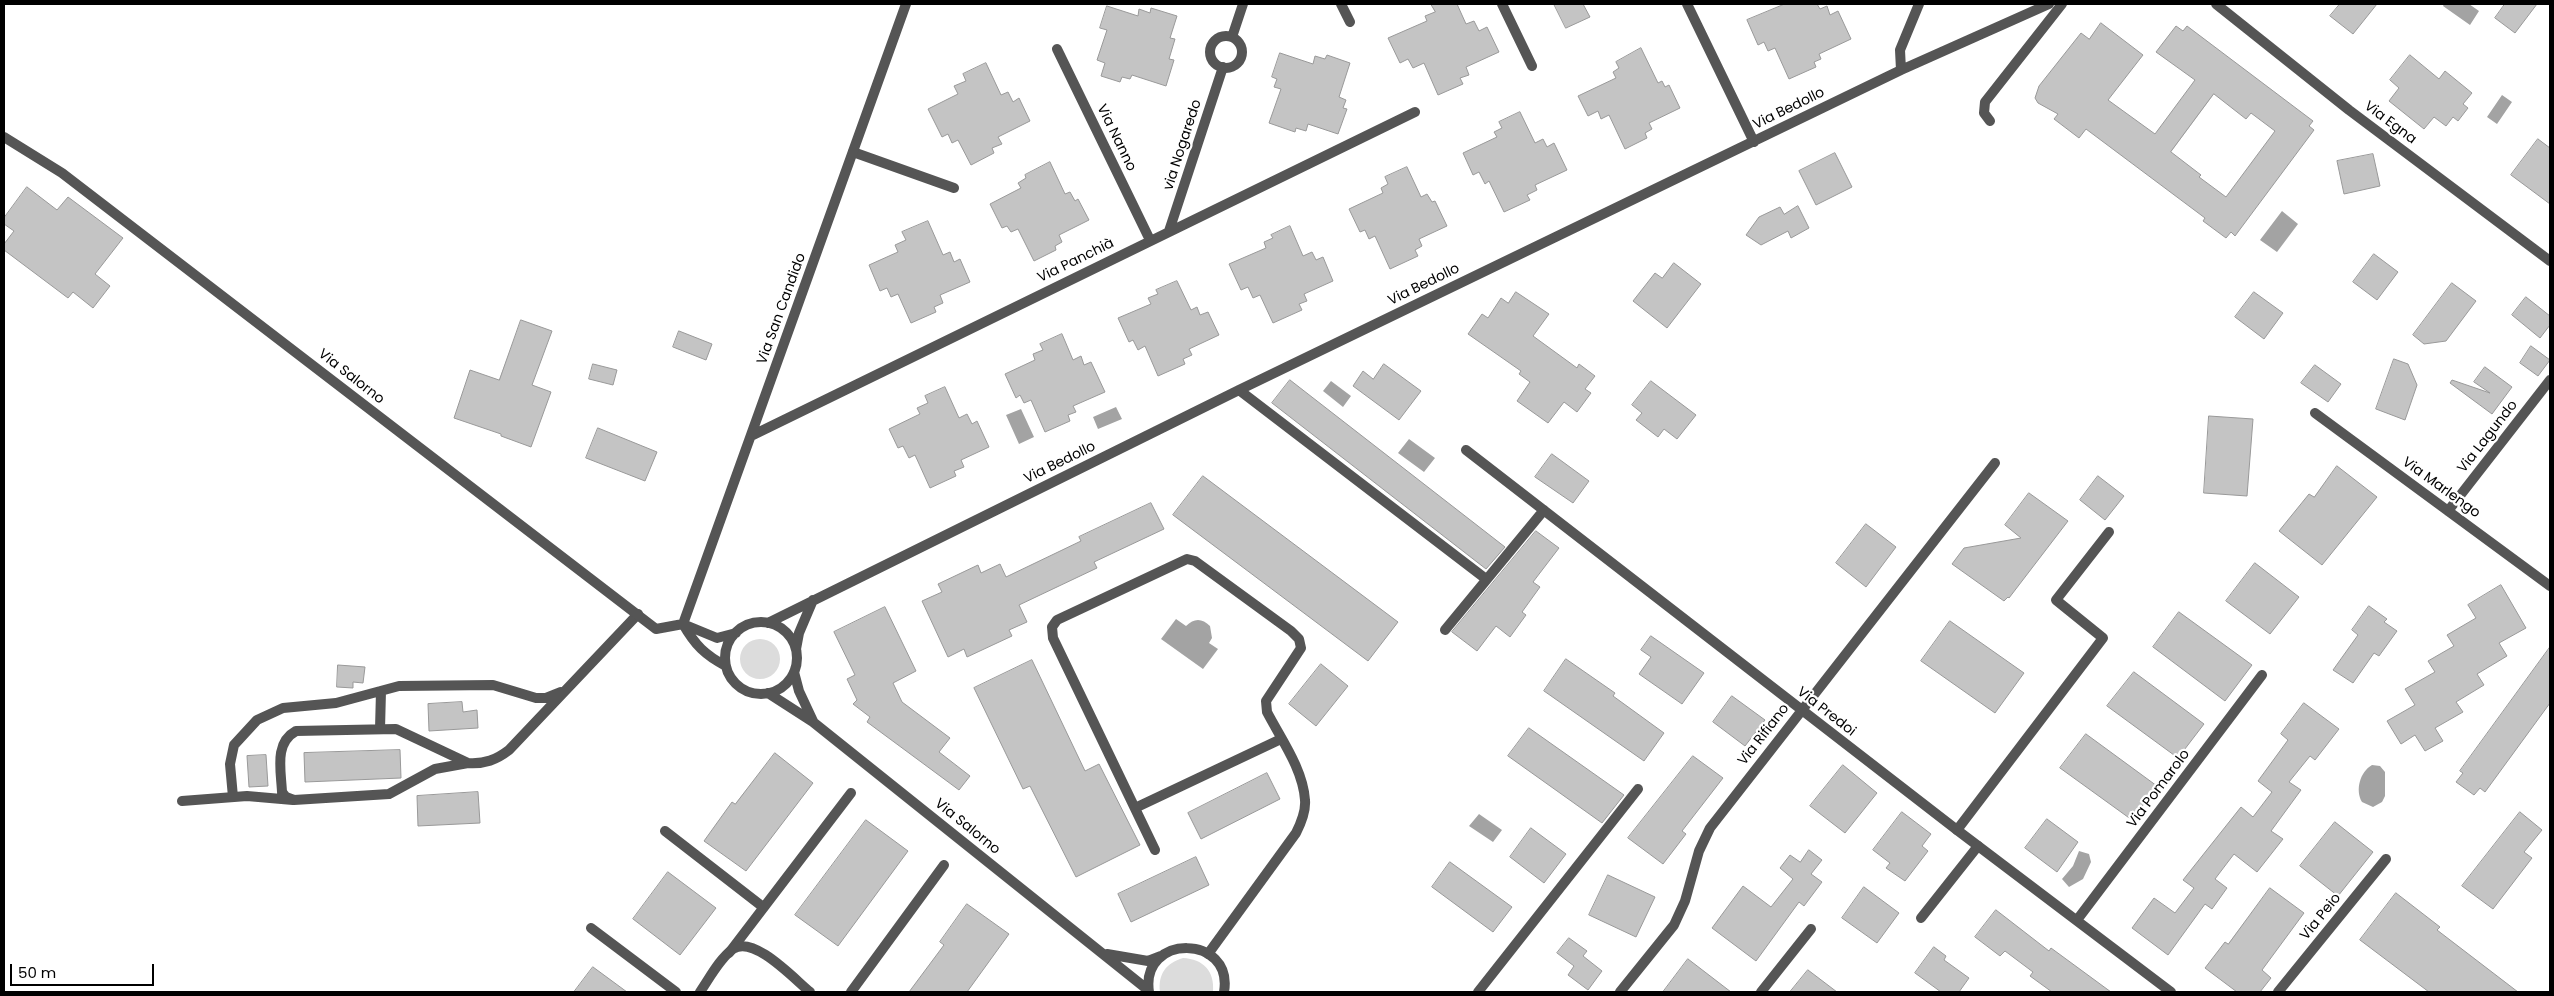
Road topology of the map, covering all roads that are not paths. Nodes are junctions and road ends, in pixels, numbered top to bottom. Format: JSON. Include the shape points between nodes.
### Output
{"nodes":[{"id":1,"x":906,"y":4,"type":"edge"},
{"id":2,"x":1243,"y":4,"type":"edge"},
{"id":3,"x":1341,"y":4,"type":"edge"},
{"id":4,"x":1502,"y":4,"type":"edge"},
{"id":5,"x":1687,"y":4,"type":"edge"},
{"id":6,"x":1919,"y":4,"type":"edge"},
{"id":7,"x":2050,"y":4,"type":"edge"},
{"id":8,"x":2062,"y":4,"type":"edge"},
{"id":9,"x":2216,"y":4,"type":"edge"},
{"id":10,"x":1350,"y":22,"type":"dead end"},
{"id":11,"x":1232,"y":37,"type":"junction"},
{"id":12,"x":1058,"y":49,"type":"dead end"},
{"id":13,"x":1532,"y":66,"type":"dead end"},
{"id":14,"x":1222,"y":67,"type":"junction"},
{"id":15,"x":1901,"y":70,"type":"junction"},
{"id":16,"x":1415,"y":112,"type":"dead end"},
{"id":17,"x":1990,"y":121,"type":"dead end"},
{"id":18,"x":4,"y":137,"type":"edge"},
{"id":19,"x":1754,"y":142,"type":"junction"},
{"id":20,"x":853,"y":152,"type":"junction"},
{"id":21,"x":954,"y":188,"type":"dead end"},
{"id":22,"x":1169,"y":231,"type":"junction"},
{"id":23,"x":1150,"y":240,"type":"junction"},
{"id":24,"x":2550,"y":261,"type":"edge"},
{"id":25,"x":2550,"y":380,"type":"edge"},
{"id":26,"x":1239,"y":390,"type":"junction"},
{"id":27,"x":2315,"y":413,"type":"dead end"},
{"id":28,"x":751,"y":436,"type":"junction"},
{"id":29,"x":1466,"y":450,"type":"dead end"},
{"id":30,"x":1995,"y":463,"type":"dead end"},
{"id":31,"x":1544,"y":510,"type":"junction"},
{"id":32,"x":2448,"y":511,"type":"junction"},
{"id":33,"x":2109,"y":532,"type":"dead end"},
{"id":34,"x":1486,"y":579,"type":"junction"},
{"id":35,"x":2550,"y":586,"type":"edge"},
{"id":36,"x":814,"y":599,"type":"junction"},
{"id":37,"x":638,"y":614,"type":"junction"},
{"id":38,"x":768,"y":623,"type":"junction"},
{"id":39,"x":683,"y":624,"type":"junction"},
{"id":40,"x":1445,"y":630,"type":"dead end"},
{"id":41,"x":736,"y":633,"type":"junction"},
{"id":42,"x":796,"y":651,"type":"junction"},
{"id":43,"x":726,"y":666,"type":"junction"},
{"id":44,"x":794,"y":672,"type":"junction"},
{"id":45,"x":2262,"y":675,"type":"dead end"},
{"id":46,"x":381,"y":690,"type":"junction"},
{"id":47,"x":566,"y":690,"type":"junction"},
{"id":48,"x":768,"y":693,"type":"junction"},
{"id":49,"x":1800,"y":710,"type":"junction"},
{"id":50,"x":813,"y":722,"type":"junction"},
{"id":51,"x":380,"y":729,"type":"junction"},
{"id":52,"x":1281,"y":739,"type":"junction"},
{"id":53,"x":468,"y":763,"type":"junction"},
{"id":54,"x":1638,"y":789,"type":"dead end"},
{"id":55,"x":851,"y":793,"type":"dead end"},
{"id":56,"x":233,"y":797,"type":"junction"},
{"id":57,"x":294,"y":800,"type":"junction"},
{"id":58,"x":182,"y":801,"type":"dead end"},
{"id":59,"x":1135,"y":808,"type":"junction"},
{"id":60,"x":665,"y":830,"type":"dead end"},
{"id":61,"x":1956,"y":830,"type":"junction"},
{"id":62,"x":1978,"y":846,"type":"junction"},
{"id":63,"x":1155,"y":850,"type":"dead end"},
{"id":64,"x":2386,"y":858,"type":"dead end"},
{"id":65,"x":944,"y":865,"type":"dead end"},
{"id":66,"x":763,"y":907,"type":"junction"},
{"id":67,"x":1921,"y":918,"type":"dead end"},
{"id":68,"x":2077,"y":920,"type":"junction"},
{"id":69,"x":591,"y":928,"type":"dead end"},
{"id":70,"x":1811,"y":929,"type":"dead end"},
{"id":71,"x":729,"y":953,"type":"junction"},
{"id":72,"x":1104,"y":954,"type":"junction"},
{"id":73,"x":1208,"y":954,"type":"junction"},
{"id":74,"x":1162,"y":956,"type":"junction"},
{"id":75,"x":1148,"y":991,"type":"edge"},
{"id":76,"x":676,"y":992,"type":"edge"},
{"id":77,"x":700,"y":992,"type":"edge"},
{"id":78,"x":810,"y":992,"type":"edge"},
{"id":79,"x":851,"y":992,"type":"edge"},
{"id":80,"x":1224,"y":992,"type":"edge"},
{"id":81,"x":1478,"y":992,"type":"edge"},
{"id":82,"x":1620,"y":992,"type":"edge"},
{"id":83,"x":1761,"y":992,"type":"edge"},
{"id":84,"x":2171,"y":992,"type":"edge"},
{"id":85,"x":2278,"y":992,"type":"edge"}],
"edges":[{"from":1,"to":20,"type":"street","name":"Via San Candido"},
{"from":2,"to":11,"type":"street"},
{"from":3,"to":10,"type":"street"},
{"from":4,"to":13,"type":"street"},
{"from":5,"to":19,"type":"street"},
{"from":6,"to":15,"type":"street","via":[[1900,50]]},
{"from":7,"to":15,"type":"street","name":"Via Bedollo"},
{"from":8,"to":17,"type":"street","via":[[1985,102],[1984,113]]},
{"from":9,"to":24,"type":"street","name":"Via Egna","via":[[2349,110]]},
{"from":11,"to":14,"type":"street","via":[[1240,44],[1242,54],[1237,63]]},
{"from":11,"to":14,"type":"street","via":[[1217,38],[1211,47],[1211,57]]},
{"from":12,"to":23,"type":"street","name":"Via Nanno"},
{"from":14,"to":22,"type":"street","name":"via Nogaredo"},
{"from":15,"to":19,"type":"street","name":"Via Bedollo"},
{"from":16,"to":22,"type":"street","name":"Via Panchià"},
{"from":18,"to":37,"type":"street","name":"Via Salorno","via":[[62,173]]},
{"from":19,"to":26,"type":"street","name":"Via Bedollo"},
{"from":20,"to":21,"type":"street"},
{"from":20,"to":28,"type":"street","name":"Via San Candido"},
{"from":22,"to":23,"type":"street","name":"Via Panchià"},
{"from":23,"to":28,"type":"street","name":"Via Panchià"},
{"from":25,"to":32,"type":"street","name":"Via Lagundo"},
{"from":26,"to":34,"type":"street"},
{"from":26,"to":36,"type":"street","name":"Via Bedollo"},
{"from":27,"to":32,"type":"street","name":"Via Marlengo"},
{"from":28,"to":39,"type":"street","name":"Via San Candido"},
{"from":29,"to":31,"type":"street","name":"Via Predoi"},
{"from":30,"to":49,"type":"street","name":"Via Rifiano"},
{"from":31,"to":34,"type":"street"},
{"from":31,"to":49,"type":"street","name":"Via Predoi"},
{"from":32,"to":35,"type":"street","name":"Via Marlengo"},
{"from":33,"to":61,"type":"street","via":[[2056,600],[2104,638]]},
{"from":34,"to":40,"type":"street"},
{"from":36,"to":38,"type":"street","name":"Via Bedollo"},
{"from":36,"to":42,"type":"street","via":[[799,633]]},
{"from":37,"to":39,"type":"street","name":"Via Salorno","via":[[656,629]]},
{"from":37,"to":47,"type":"street"},
{"from":38,"to":41,"type":"street","via":[[754,624]]},
{"from":38,"to":42,"type":"street","via":[[786,633]]},
{"from":39,"to":41,"type":"street","via":[[718,638]]},
{"from":39,"to":43,"type":"street","via":[[706,655]]},
{"from":41,"to":43,"type":"street","via":[[728,645]]},
{"from":42,"to":44,"type":"street"},
{"from":43,"to":48,"type":"street","via":[[731,678],[741,688],[754,694]]},
{"from":44,"to":48,"type":"street","via":[[786,684]]},
{"from":44,"to":50,"type":"street","name":"Via Salorno"},
{"from":45,"to":68,"type":"street","name":"Via Pomarolo"},
{"from":46,"to":47,"type":"street","via":[[399,686],[493,685],[546,698]]},
{"from":46,"to":51,"type":"street"},
{"from":46,"to":56,"type":"street","via":[[336,703],[283,708],[257,720],[234,745],[230,764]]},
{"from":47,"to":53,"type":"street","via":[[509,750],[496,759],[480,764]]},
{"from":48,"to":50,"type":"street","name":"Via Salorno"},
{"from":49,"to":61,"type":"street","name":"Via Predoi"},
{"from":49,"to":82,"type":"street","name":"Via Rifiano","via":[[1710,828],[1674,925]]},
{"from":50,"to":72,"type":"street","name":"Via Salorno"},
{"from":51,"to":53,"type":"street","via":[[406,732]]},
{"from":51,"to":57,"type":"street","via":[[296,731],[288,735],[282,744],[282,792]]},
{"from":52,"to":59,"type":"street"},
{"from":52,"to":59,"type":"street","via":[[1267,712],[1266,702],[1298,656],[1301,648],[1299,639],[1195,561],[1179,562],[1057,620],[1052,627],[1053,638]]},
{"from":52,"to":73,"type":"street","via":[[1302,786],[1305,801],[1303,819]]},
{"from":53,"to":57,"type":"street","via":[[435,769],[388,794]]},
{"from":54,"to":81,"type":"street"},
{"from":55,"to":66,"type":"street"},
{"from":56,"to":57,"type":"street"},
{"from":56,"to":58,"type":"street"},
{"from":59,"to":63,"type":"street"},
{"from":60,"to":66,"type":"street"},
{"from":61,"to":62,"type":"street","name":"Via Predoi"},
{"from":62,"to":67,"type":"street"},
{"from":62,"to":68,"type":"street","name":"Via Predoi"},
{"from":64,"to":85,"type":"street","name":"Via Peio"},
{"from":65,"to":79,"type":"street"},
{"from":66,"to":71,"type":"street"},
{"from":68,"to":84,"type":"street","name":"Via Predoi"},
{"from":69,"to":76,"type":"street"},
{"from":70,"to":83,"type":"street"},
{"from":71,"to":77,"type":"street"},
{"from":71,"to":78,"type":"street","via":[[742,946],[758,949]]},
{"from":72,"to":74,"type":"street","via":[[1148,960]]},
{"from":72,"to":75,"type":"street","name":"Via Salorno"},
{"from":73,"to":74,"type":"street","via":[[1197,948],[1185,947],[1173,949]]},
{"from":73,"to":80,"type":"street","via":[[1218,963],[1223,974]]},
{"from":74,"to":75,"type":"street","via":[[1149,977]]}]}
